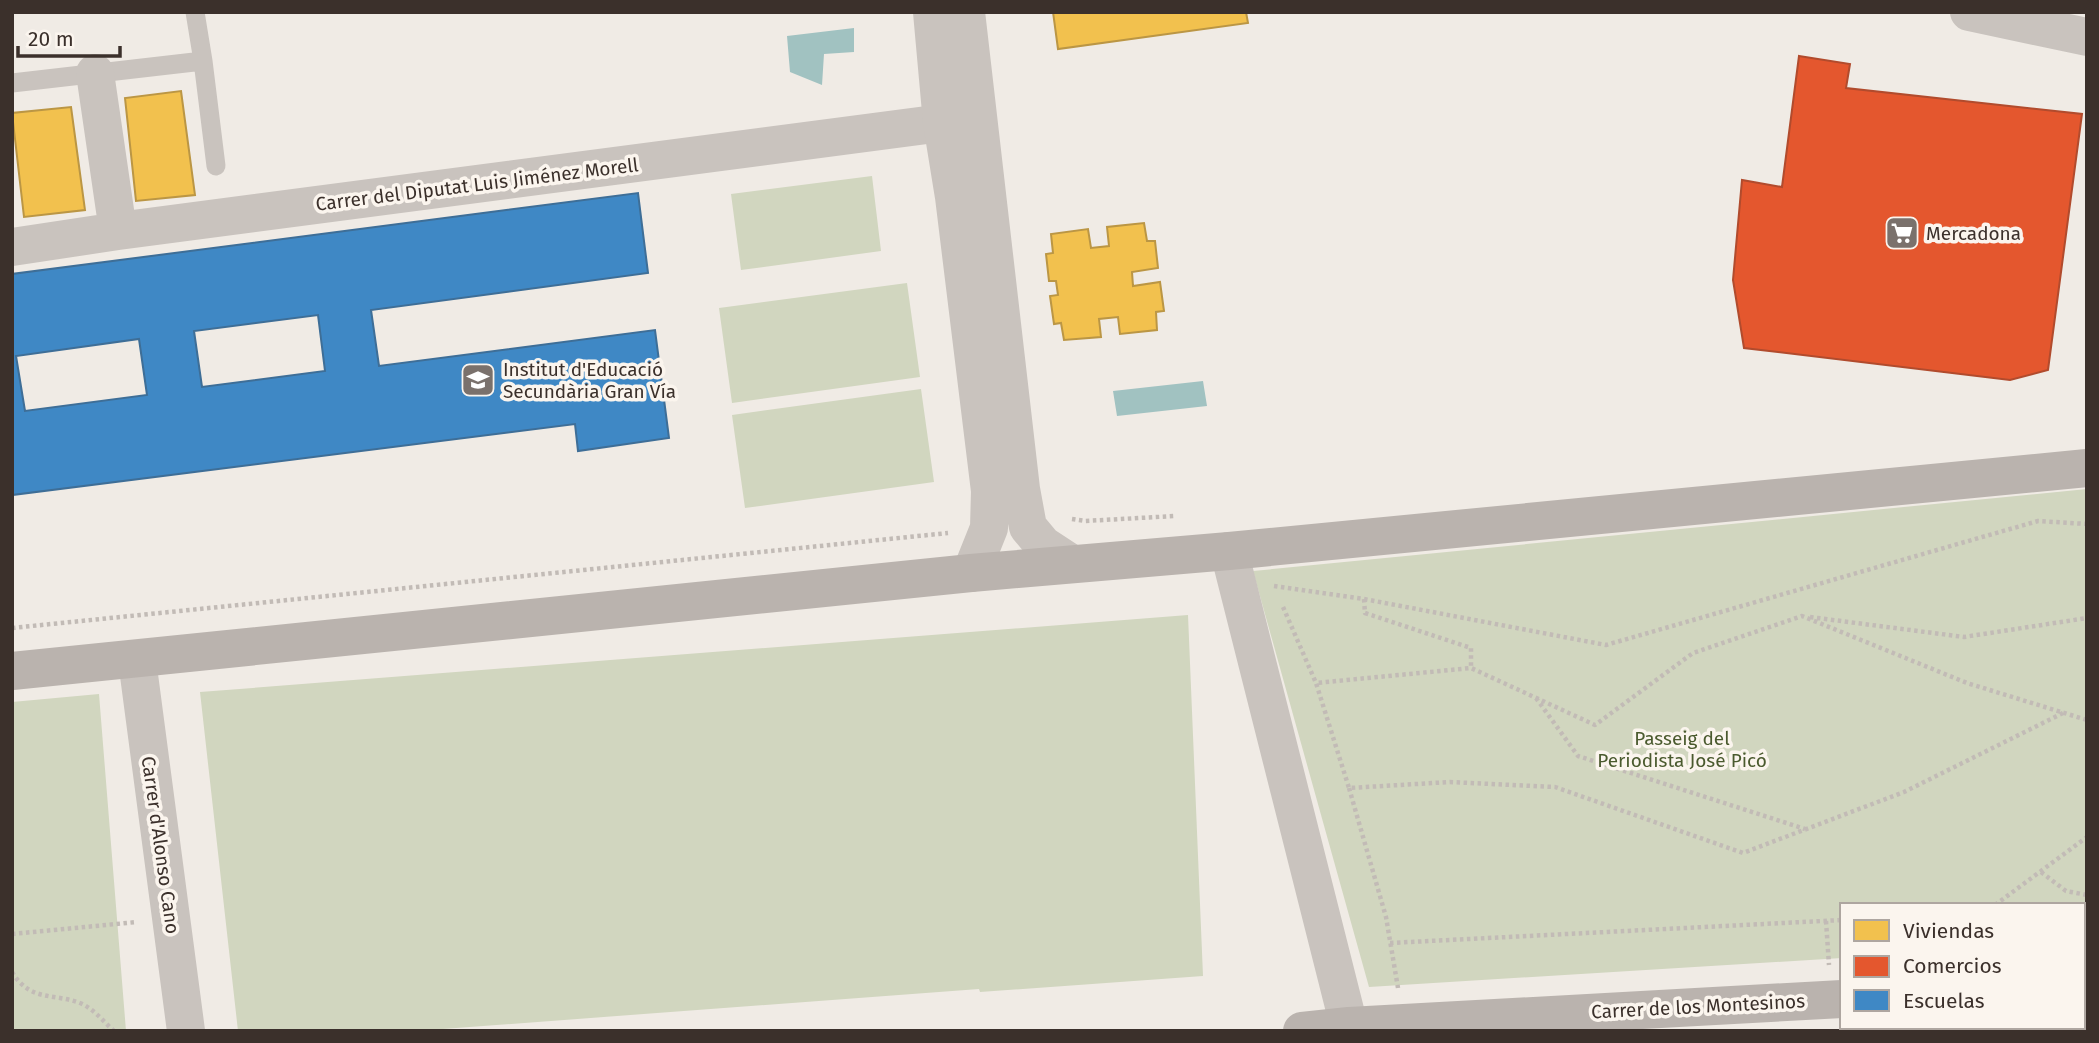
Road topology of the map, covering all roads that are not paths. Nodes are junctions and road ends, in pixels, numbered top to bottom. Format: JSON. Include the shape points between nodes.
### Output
{"nodes":[{"id":1,"x":195,"y":12,"type":"edge"},
{"id":2,"x":932,"y":12,"type":"edge"},
{"id":3,"x":966,"y":12,"type":"edge"},
{"id":4,"x":1969,"y":12,"type":"edge"},
{"id":5,"x":2087,"y":37,"type":"edge"},
{"id":6,"x":203,"y":61,"type":"junction"},
{"id":7,"x":95,"y":74,"type":"junction"},
{"id":8,"x":12,"y":83,"type":"edge"},
{"id":9,"x":942,"y":123,"type":"junction"},
{"id":10,"x":216,"y":166,"type":"dead end"},
{"id":11,"x":118,"y":231,"type":"junction"},
{"id":12,"x":12,"y":247,"type":"edge"},
{"id":13,"x":2087,"y":468,"type":"edge"},
{"id":14,"x":1229,"y":551,"type":"junction"},
{"id":15,"x":1072,"y":564,"type":"junction"},
{"id":16,"x":971,"y":573,"type":"junction"},
{"id":17,"x":137,"y":660,"type":"junction"},
{"id":18,"x":12,"y":671,"type":"edge"},
{"id":19,"x":1840,"y":999,"type":"edge"},
{"id":20,"x":1349,"y":1026,"type":"junction"},
{"id":21,"x":186,"y":1031,"type":"edge"},
{"id":22,"x":1302,"y":1031,"type":"edge"}],
"edges":[{"from":1,"to":6,"type":"lane"},
{"from":2,"to":9,"type":"street"},
{"from":3,"to":15,"type":"street","via":[[1028,527],[1043,545]]},
{"from":4,"to":5,"type":"street"},
{"from":6,"to":7,"type":"lane"},
{"from":6,"to":10,"type":"lane"},
{"from":7,"to":8,"type":"lane"},
{"from":7,"to":11,"type":"street"},
{"from":9,"to":11,"type":"street","name":"Carrer del Diputat Luis Jiménez Morell"},
{"from":9,"to":16,"type":"street","via":[[990,491],[989,528]]},
{"from":11,"to":12,"type":"street","name":"Carrer del Diputat Luis Jiménez Morell"},
{"from":13,"to":14,"type":"main road"},
{"from":14,"to":15,"type":"main road"},
{"from":14,"to":20,"type":"street"},
{"from":15,"to":16,"type":"main road"},
{"from":16,"to":17,"type":"main road"},
{"from":17,"to":18,"type":"main road"},
{"from":17,"to":21,"type":"street","name":"Carrer d'Alonso Cano"},
{"from":19,"to":20,"type":"main road","name":"Carrer de los Montesinos"},
{"from":20,"to":22,"type":"main road","name":"Carrer de los Montesinos"}]}
